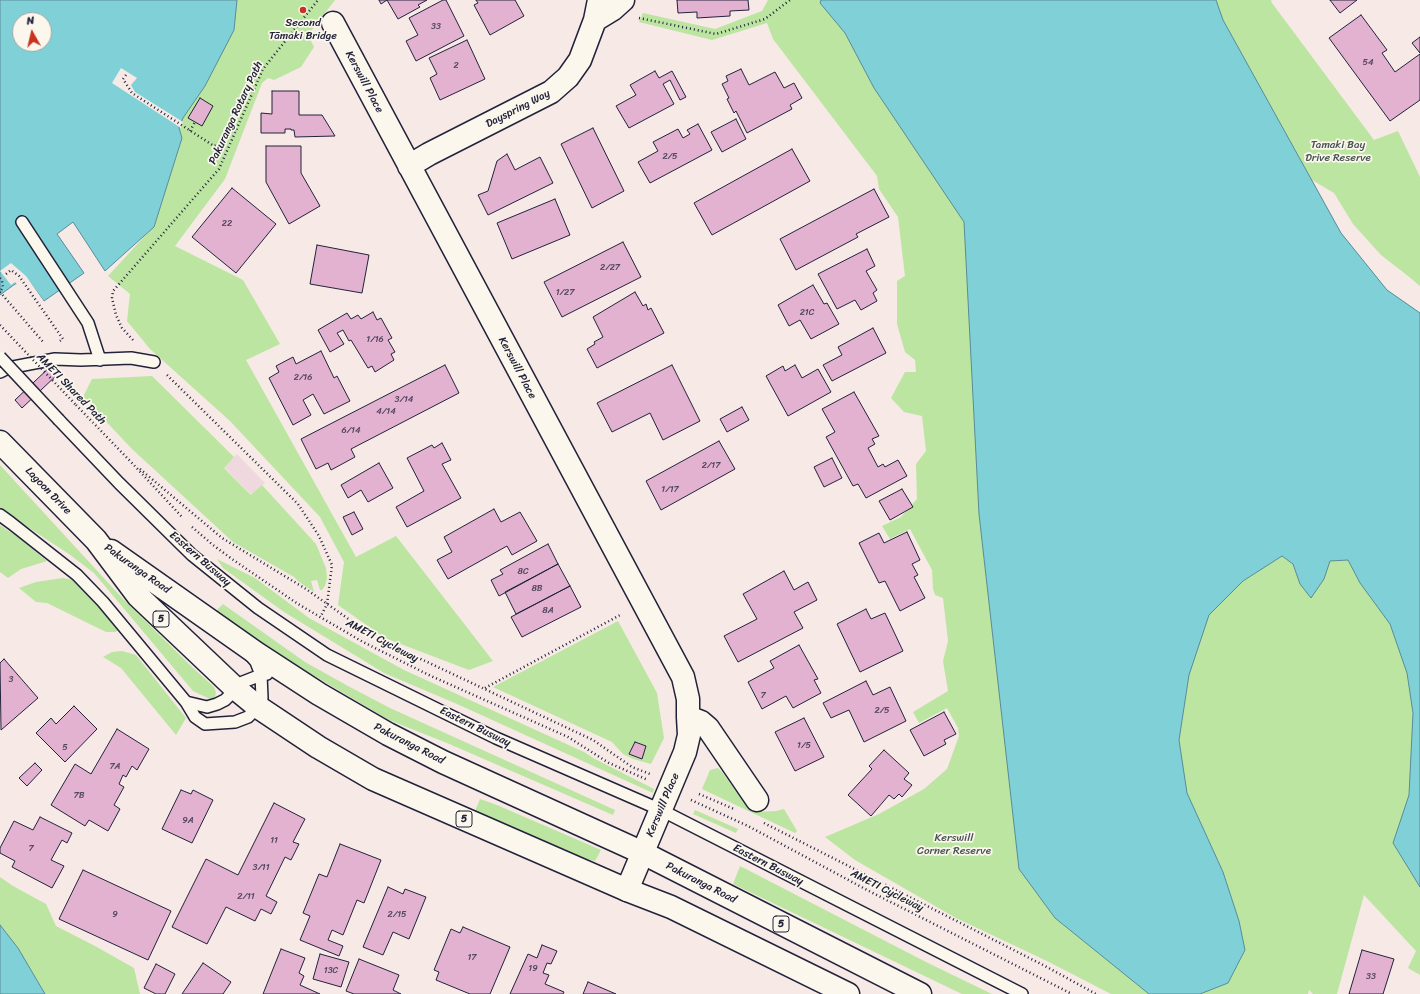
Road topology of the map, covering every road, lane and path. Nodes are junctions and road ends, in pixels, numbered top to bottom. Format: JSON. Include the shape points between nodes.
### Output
{"nodes":[{"id":1,"x":318,"y":0,"type":"edge"},
{"id":2,"x":790,"y":0,"type":"edge"},
{"id":3,"x":607,"y":7,"type":"edge"},
{"id":4,"x":333,"y":23,"type":"dead end"},
{"id":5,"x":126,"y":75,"type":"dead end"},
{"id":6,"x":195,"y":122,"type":"dead end"},
{"id":7,"x":236,"y":130,"type":"junction"},
{"id":8,"x":190,"y":131,"type":"junction"},
{"id":9,"x":409,"y":166,"type":"junction"},
{"id":10,"x":22,"y":222,"type":"dead end"},
{"id":11,"x":6,"y":274,"type":"dead end"},
{"id":12,"x":0,"y":278,"type":"edge"},
{"id":13,"x":0,"y":292,"type":"edge"},
{"id":14,"x":0,"y":325,"type":"edge"},
{"id":15,"x":122,"y":328,"type":"dead end"},
{"id":16,"x":55,"y":355,"type":"junction"},
{"id":17,"x":0,"y":357,"type":"edge"},
{"id":18,"x":100,"y":360,"type":"junction"},
{"id":19,"x":154,"y":362,"type":"joint"},
{"id":20,"x":0,"y":372,"type":"edge"},
{"id":21,"x":0,"y":442,"type":"edge"},
{"id":22,"x":132,"y":463,"type":"junction"},
{"id":23,"x":0,"y":515,"type":"edge"},
{"id":24,"x":183,"y":518,"type":"dead end"},
{"id":25,"x":188,"y":524,"type":"dead end"},
{"id":26,"x":96,"y":540,"type":"junction"},
{"id":27,"x":327,"y":604,"type":"junction"},
{"id":28,"x":622,"y":614,"type":"dead end"},
{"id":29,"x":321,"y":616,"type":"junction"},
{"id":30,"x":241,"y":643,"type":"junction"},
{"id":31,"x":261,"y":675,"type":"junction"},
{"id":32,"x":293,"y":677,"type":"junction"},
{"id":33,"x":485,"y":688,"type":"junction"},
{"id":34,"x":236,"y":689,"type":"junction"},
{"id":35,"x":186,"y":702,"type":"junction"},
{"id":36,"x":258,"y":707,"type":"junction"},
{"id":37,"x":688,"y":717,"type":"junction"},
{"id":38,"x":652,"y":775,"type":"dead end"},
{"id":39,"x":653,"y":783,"type":"dead end"},
{"id":40,"x":699,"y":794,"type":"dead end"},
{"id":41,"x":757,"y":800,"type":"dead end"},
{"id":42,"x":696,"y":802,"type":"dead end"},
{"id":43,"x":734,"y":809,"type":"dead end"},
{"id":44,"x":661,"y":810,"type":"junction"},
{"id":45,"x":762,"y":822,"type":"dead end"},
{"id":46,"x":643,"y":853,"type":"junction"},
{"id":47,"x":627,"y":890,"type":"junction"},
{"id":48,"x":848,"y":994,"type":"edge"},
{"id":49,"x":920,"y":994,"type":"edge"},
{"id":50,"x":1022,"y":994,"type":"edge"},
{"id":51,"x":1072,"y":994,"type":"edge"},
{"id":52,"x":1096,"y":994,"type":"edge"}],
"edges":[{"from":1,"to":7,"type":"path","name":"Pakuranga Rotary Path","via":[[263,69]]},
{"from":2,"to":3,"type":"path","via":[[765,19],[716,34],[636,18]]},
{"from":3,"to":9,"type":"main road","name":"Dayspring Way","via":[[580,60],[568,77],[551,92]]},
{"from":4,"to":9,"type":"main road","name":"Kerswill Place"},
{"from":5,"to":8,"type":"path","via":[[123,79],[132,94]]},
{"from":6,"to":8,"type":"path"},
{"from":7,"to":8,"type":"path","via":[[229,131],[220,144],[214,146]]},
{"from":7,"to":15,"type":"path","name":"Pakuranga Rotary Path","via":[[219,169],[113,291],[114,307]]},
{"from":9,"to":37,"type":"main road","name":"Kerswill Place","via":[[683,677],[688,699]]},
{"from":10,"to":18,"type":"lane","via":[[88,323]]},
{"from":11,"to":16,"type":"path","via":[[11,270],[19,276],[63,339],[55,344]]},
{"from":12,"to":13,"type":"path","via":[[3,287]]},
{"from":13,"to":16,"type":"path"},
{"from":14,"to":22,"type":"path","name":"AMETI Shared Path","bridge":true},
{"from":16,"to":18,"type":"lane"},
{"from":16,"to":20,"type":"lane"},
{"from":17,"to":44,"type":"lane","name":"Eastern Busway","bridge":true,"via":[[118,483],[192,555],[258,608],[327,654],[496,738]]},
{"from":18,"to":19,"type":"lane","via":[[131,358]]},
{"from":19,"to":27,"type":"path","via":[[298,504],[319,536],[332,565]]},
{"from":21,"to":26,"type":"main road","name":"Lagoon Drive","number":"5"},
{"from":22,"to":24,"type":"path"},
{"from":22,"to":27,"type":"path","via":[[222,538]]},
{"from":23,"to":35,"type":"lane","via":[[77,574]]},
{"from":25,"to":29,"type":"path","name":"AMETI Cycleway","via":[[232,559],[298,604]]},
{"from":26,"to":30,"type":"main road","name":"Pakuranga Road","number":"5"},
{"from":26,"to":34,"type":"main road","name":"Pakuranga Road","number":"5","via":[[138,596]]},
{"from":27,"to":29,"type":"path"},
{"from":27,"to":33,"type":"path","via":[[374,637]]},
{"from":28,"to":33,"type":"path"},
{"from":29,"to":39,"type":"path","name":"AMETI Cycleway","via":[[363,642],[431,676],[568,737],[609,763]]},
{"from":30,"to":31,"type":"lane","via":[[256,662]]},
{"from":30,"to":32,"type":"main road","name":"Pakuranga Road","number":"5"},
{"from":31,"to":32,"type":"lane"},
{"from":31,"to":34,"type":"lane","via":[[243,682]]},
{"from":31,"to":36,"type":"lane","via":[[262,698]]},
{"from":32,"to":46,"type":"main road","name":"Pakuranga Road","number":"5","via":[[388,734]]},
{"from":33,"to":38,"type":"path","via":[[593,740],[632,767]]},
{"from":34,"to":35,"type":"lane","via":[[225,700],[207,707]]},
{"from":34,"to":36,"type":"main road","name":"Pakuranga Road","number":"5"},
{"from":35,"to":36,"type":"lane","via":[[195,717],[206,724],[235,722],[248,717]]},
{"from":36,"to":47,"type":"main road","name":"Pakuranga Road","number":"5","via":[[318,747],[373,779]]},
{"from":37,"to":41,"type":"main road","via":[[708,728]]},
{"from":37,"to":44,"type":"main road","name":"Kerswill Place","via":[[689,735],[685,752]]},
{"from":40,"to":43,"type":"path"},
{"from":42,"to":51,"type":"path","name":"AMETI Cycleway","via":[[748,826],[867,890]]},
{"from":44,"to":46,"type":"main road","name":"Kerswill Place"},
{"from":44,"to":50,"type":"lane","name":"Eastern Busway"},
{"from":45,"to":52,"type":"path","via":[[1046,966]]},
{"from":46,"to":47,"type":"main road","name":"Kerswill Place"},
{"from":46,"to":49,"type":"main road","name":"Pakuranga Road","number":"5"},
{"from":47,"to":48,"type":"main road","name":"Pakuranga Road","number":"5","via":[[671,907]]}]}
